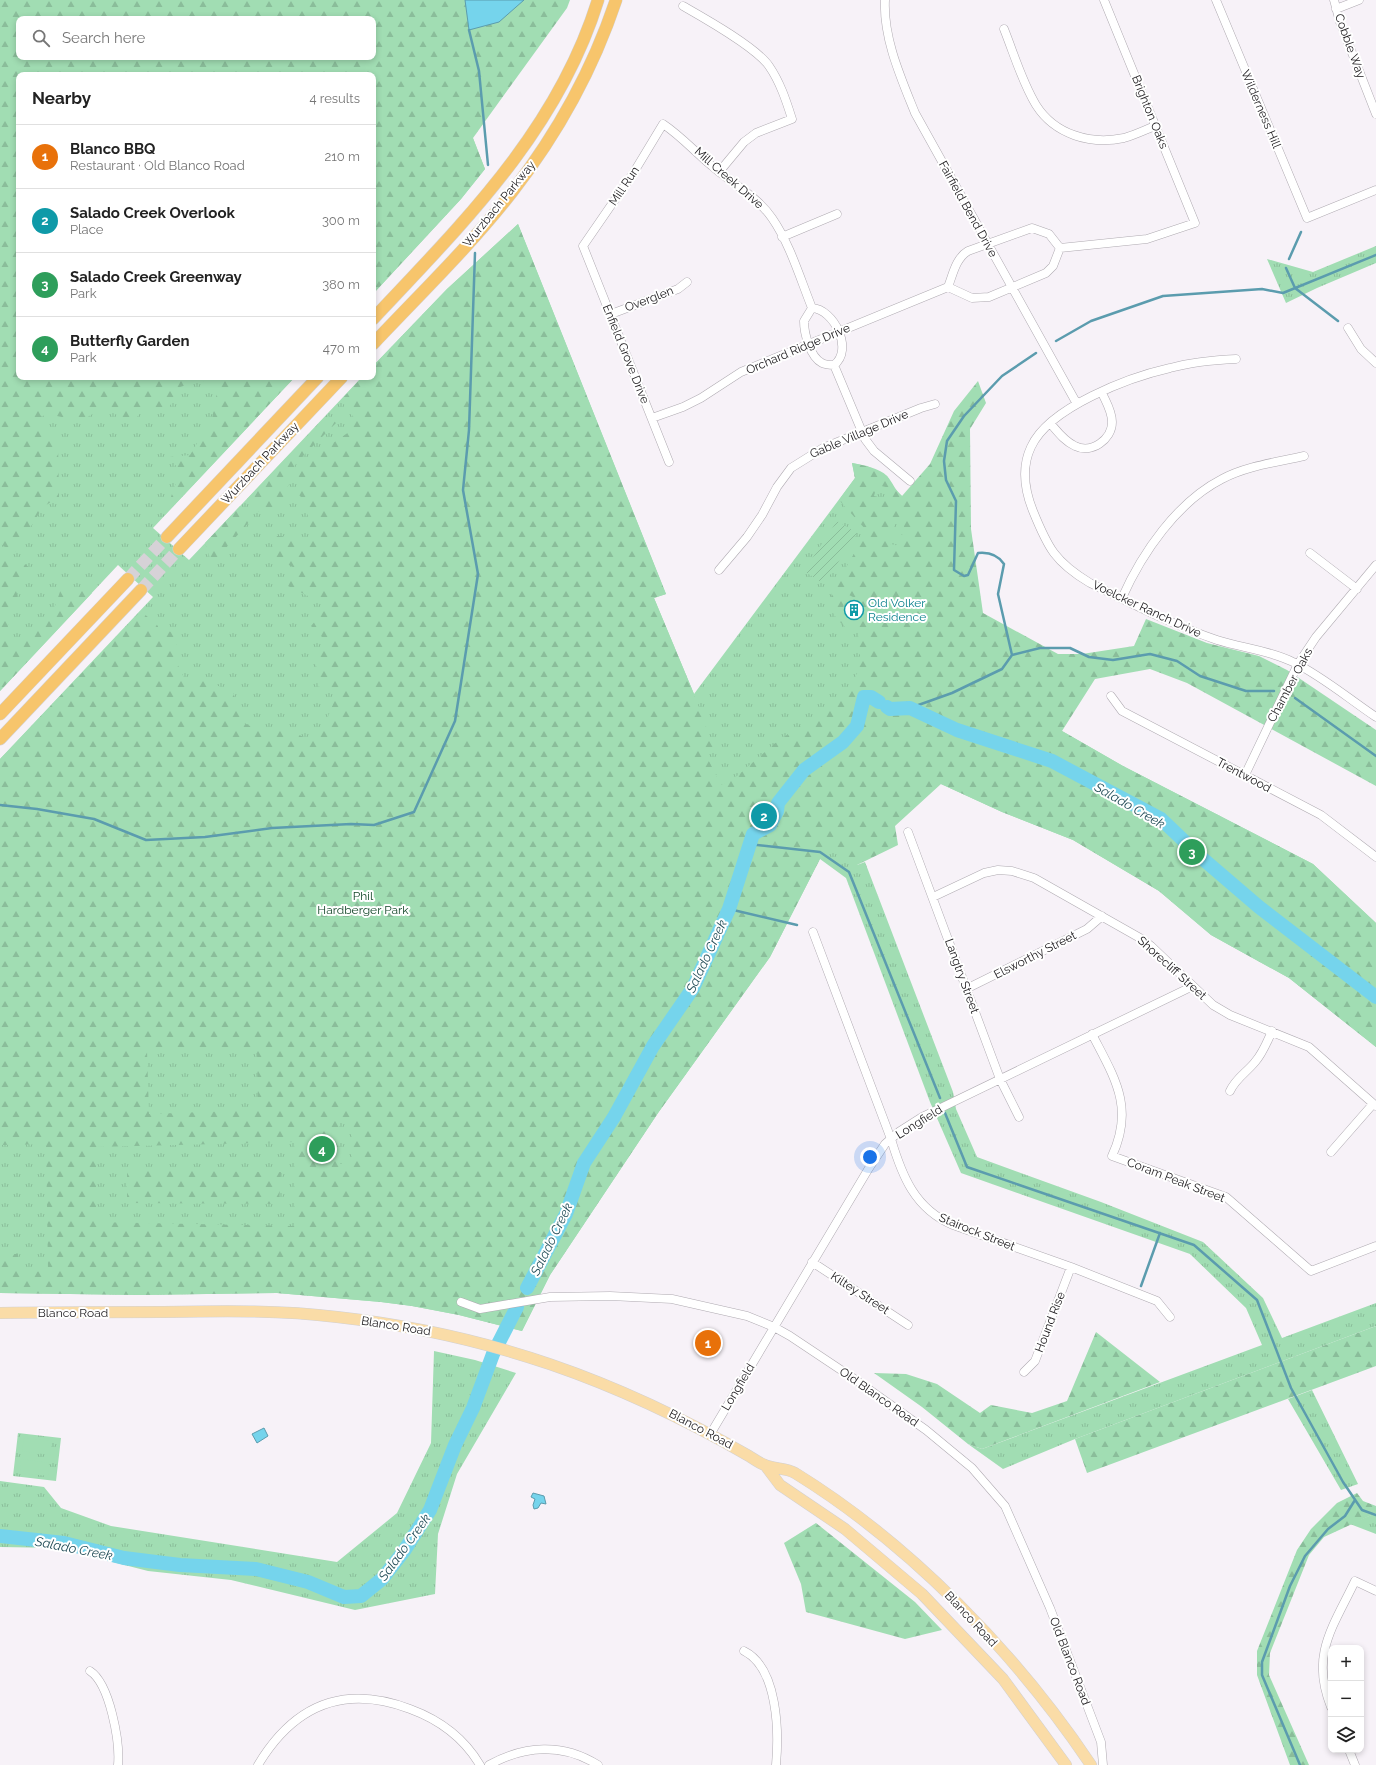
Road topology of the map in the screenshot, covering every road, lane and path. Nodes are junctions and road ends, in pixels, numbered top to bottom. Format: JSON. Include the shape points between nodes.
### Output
{"nodes":[{"id":1,"x":598,"y":0,"type":"edge"},
{"id":2,"x":616,"y":0,"type":"edge"},
{"id":3,"x":1104,"y":0,"type":"edge"},
{"id":4,"x":1216,"y":0,"type":"edge"},
{"id":5,"x":1334,"y":0,"type":"edge"},
{"id":6,"x":1359,"y":0,"type":"edge"},
{"id":7,"x":884,"y":1,"type":"edge"},
{"id":8,"x":683,"y":6,"type":"dead end"},
{"id":9,"x":1336,"y":9,"type":"junction"},
{"id":10,"x":1004,"y":29,"type":"dead end"},
{"id":11,"x":1376,"y":114,"type":"edge"},
{"id":12,"x":663,"y":124,"type":"joint"},
{"id":13,"x":1155,"y":126,"type":"junction"},
{"id":14,"x":719,"y":172,"type":"junction"},
{"id":15,"x":1376,"y":190,"type":"edge"},
{"id":16,"x":837,"y":214,"type":"dead end"},
{"id":17,"x":782,"y":237,"type":"junction"},
{"id":18,"x":988,"y":245,"type":"junction"},
{"id":19,"x":582,"y":246,"type":"joint"},
{"id":20,"x":1060,"y":248,"type":"junction"},
{"id":21,"x":687,"y":282,"type":"dead end"},
{"id":22,"x":948,"y":286,"type":"junction"},
{"id":23,"x":1012,"y":288,"type":"junction"},
{"id":24,"x":812,"y":308,"type":"junction"},
{"id":25,"x":610,"y":314,"type":"junction"},
{"id":26,"x":376,"y":316,"type":"edge"},
{"id":27,"x":1348,"y":328,"type":"dead end"},
{"id":28,"x":838,"y":332,"type":"junction"},
{"id":29,"x":376,"y":341,"type":"edge"},
{"id":30,"x":809,"y":344,"type":"junction"},
{"id":31,"x":1236,"y":359,"type":"dead end"},
{"id":32,"x":1376,"y":363,"type":"edge"},
{"id":33,"x":834,"y":365,"type":"junction"},
{"id":34,"x":315,"y":380,"type":"edge"},
{"id":35,"x":339,"y":380,"type":"edge"},
{"id":36,"x":1102,"y":393,"type":"junction"},
{"id":37,"x":935,"y":404,"type":"dead end"},
{"id":38,"x":1077,"y":404,"type":"junction"},
{"id":39,"x":652,"y":418,"type":"junction"},
{"id":40,"x":1050,"y":422,"type":"junction"},
{"id":41,"x":861,"y":432,"type":"junction"},
{"id":42,"x":1304,"y":456,"type":"dead end"},
{"id":43,"x":669,"y":462,"type":"dead end"},
{"id":44,"x":910,"y":481,"type":"dead end"},
{"id":45,"x":167,"y":538,"type":"tunnel mouth"},
{"id":46,"x":179,"y":549,"type":"tunnel mouth"},
{"id":47,"x":1310,"y":553,"type":"dead end"},
{"id":48,"x":1376,"y":565,"type":"edge"},
{"id":49,"x":719,"y":570,"type":"dead end"},
{"id":50,"x":128,"y":579,"type":"tunnel mouth"},
{"id":51,"x":1357,"y":589,"type":"junction"},
{"id":52,"x":141,"y":590,"type":"tunnel mouth"},
{"id":53,"x":1122,"y":598,"type":"junction"},
{"id":54,"x":1298,"y":664,"type":"junction"},
{"id":55,"x":1111,"y":696,"type":"dead end"},
{"id":56,"x":0,"y":714,"type":"edge"},
{"id":57,"x":1376,"y":717,"type":"edge"},
{"id":58,"x":0,"y":739,"type":"edge"},
{"id":59,"x":1245,"y":775,"type":"junction"},
{"id":60,"x":908,"y":832,"type":"dead end"},
{"id":61,"x":1376,"y":857,"type":"edge"},
{"id":62,"x":933,"y":897,"type":"junction"},
{"id":63,"x":1102,"y":916,"type":"junction"},
{"id":64,"x":814,"y":932,"type":"dead end"},
{"id":65,"x":1193,"y":986,"type":"junction"},
{"id":66,"x":966,"y":989,"type":"junction"},
{"id":67,"x":1272,"y":1031,"type":"junction"},
{"id":68,"x":1092,"y":1034,"type":"junction"},
{"id":69,"x":1000,"y":1079,"type":"junction"},
{"id":70,"x":1230,"y":1091,"type":"dead end"},
{"id":71,"x":1375,"y":1105,"type":"edge"},
{"id":72,"x":1019,"y":1117,"type":"dead end"},
{"id":73,"x":891,"y":1139,"type":"junction"},
{"id":74,"x":1331,"y":1152,"type":"dead end"},
{"id":75,"x":1376,"y":1246,"type":"edge"},
{"id":76,"x":812,"y":1262,"type":"junction"},
{"id":77,"x":1071,"y":1268,"type":"junction"},
{"id":78,"x":461,"y":1302,"type":"dead end"},
{"id":79,"x":0,"y":1313,"type":"edge"},
{"id":80,"x":1170,"y":1317,"type":"dead end"},
{"id":81,"x":908,"y":1325,"type":"dead end"},
{"id":82,"x":774,"y":1327,"type":"junction"},
{"id":83,"x":1024,"y":1372,"type":"dead end"},
{"id":84,"x":711,"y":1434,"type":"junction"},
{"id":85,"x":765,"y":1465,"type":"junction"},
{"id":86,"x":1376,"y":1591,"type":"edge"},
{"id":87,"x":744,"y":1651,"type":"dead end"},
{"id":88,"x":90,"y":1671,"type":"dead end"},
{"id":89,"x":1328,"y":1698,"type":"edge"},
{"id":90,"x":1350,"y":1753,"type":"edge"},
{"id":91,"x":1064,"y":1761,"type":"edge"},
{"id":92,"x":118,"y":1765,"type":"edge"},
{"id":93,"x":258,"y":1765,"type":"edge"},
{"id":94,"x":480,"y":1765,"type":"edge"},
{"id":95,"x":489,"y":1765,"type":"edge"},
{"id":96,"x":598,"y":1765,"type":"edge"},
{"id":97,"x":776,"y":1765,"type":"edge"},
{"id":98,"x":1075,"y":1765,"type":"edge"},
{"id":99,"x":1091,"y":1765,"type":"edge"},
{"id":100,"x":1103,"y":1765,"type":"edge"},
{"id":101,"x":1355,"y":1765,"type":"edge"}],
"edges":[{"from":1,"to":26,"type":"highway","name":"Wurzbach Parkway","via":[[563,83],[523,149],[480,204]]},
{"from":2,"to":29,"type":"highway","name":"Wurzbach Parkway","via":[[573,99],[528,171],[486,223]]},
{"from":3,"to":13,"type":"street","name":"Brighton Oaks"},
{"from":4,"to":15,"type":"street","name":"Wilderness Hill","via":[[1307,218]]},
{"from":5,"to":9,"type":"street","name":"Cobble Way"},
{"from":6,"to":9,"type":"street"},
{"from":7,"to":18,"type":"street","name":"Fairfield Bend Drive","via":[[890,38],[915,113]]},
{"from":8,"to":14,"type":"street","via":[[763,59],[777,79],[792,119],[756,133],[744,142]]},
{"from":9,"to":11,"type":"street","name":"Cobble Way"},
{"from":10,"to":13,"type":"street","via":[[1037,106],[1061,129],[1084,138],[1109,140],[1125,138]]},
{"from":12,"to":14,"type":"street","name":"Mill Creek Drive"},
{"from":12,"to":19,"type":"street","name":"Mill Run","via":[[630,179]]},
{"from":13,"to":20,"type":"street","name":"Brighton Oaks","via":[[1195,223],[1147,239]]},
{"from":14,"to":17,"type":"street","name":"Mill Creek Drive","via":[[756,199]]},
{"from":16,"to":17,"type":"street"},
{"from":17,"to":24,"type":"street","name":"Mill Creek Drive"},
{"from":18,"to":20,"type":"street","via":[[1032,228],[1049,234]]},
{"from":18,"to":22,"type":"street","via":[[962,254]]},
{"from":18,"to":23,"type":"street","name":"Fairfield Bend Drive"},
{"from":19,"to":25,"type":"street","name":"Enfield Grove Drive"},
{"from":20,"to":23,"type":"street","via":[[1054,266],[1046,273]]},
{"from":21,"to":25,"type":"street","name":"Overglen","via":[[678,289]]},
{"from":22,"to":23,"type":"street","via":[[972,298],[981,299]]},
{"from":22,"to":28,"type":"street","name":"Orchard Ridge Drive"},
{"from":23,"to":38,"type":"street","name":"Fairfield Bend Drive"},
{"from":24,"to":28,"type":"street","via":[[829,314]]},
{"from":24,"to":30,"type":"street","via":[[804,322]]},
{"from":25,"to":39,"type":"street","name":"Enfield Grove Drive"},
{"from":27,"to":32,"type":"street","via":[[1361,349]]},
{"from":28,"to":30,"type":"street","name":"Orchard Ridge Drive"},
{"from":28,"to":33,"type":"street","via":[[843,354]]},
{"from":30,"to":33,"type":"street","via":[[817,359]]},
{"from":30,"to":39,"type":"street","name":"Orchard Ridge Drive","via":[[741,372],[701,398]]},
{"from":31,"to":36,"type":"street","name":"Voelcker Ranch Drive","via":[[1171,367],[1143,375]]},
{"from":33,"to":41,"type":"street"},
{"from":34,"to":45,"type":"highway","name":"Wurzbach Parkway"},
{"from":35,"to":46,"type":"highway","name":"Wurzbach Parkway"},
{"from":36,"to":38,"type":"street","name":"Voelcker Ranch Drive"},
{"from":36,"to":40,"type":"street","via":[[1112,422],[1107,438],[1095,447],[1088,449],[1075,446],[1063,438]]},
{"from":37,"to":41,"type":"street","name":"Gable Village Drive"},
{"from":38,"to":40,"type":"street","name":"Voelcker Ranch Drive"},
{"from":39,"to":43,"type":"street","name":"Enfield Grove Drive"},
{"from":40,"to":53,"type":"street","name":"Voelcker Ranch Drive","via":[[1030,448],[1025,466],[1027,494],[1044,538],[1060,562],[1073,573]]},
{"from":41,"to":44,"type":"street","via":[[874,451]]},
{"from":41,"to":49,"type":"street","name":"Gable Village Drive","via":[[814,452],[791,468],[747,537]]},
{"from":42,"to":53,"type":"street","via":[[1235,473],[1199,492],[1167,526],[1135,571]]},
{"from":47,"to":51,"type":"street"},
{"from":48,"to":51,"type":"street","name":"Chamber Oaks"},
{"from":50,"to":56,"type":"highway"},
{"from":51,"to":54,"type":"street","name":"Chamber Oaks","via":[[1316,636]]},
{"from":52,"to":58,"type":"highway"},
{"from":53,"to":54,"type":"street","name":"Voelcker Ranch Drive","via":[[1199,633],[1234,645],[1268,652]]},
{"from":54,"to":57,"type":"street","name":"Voelcker Ranch Drive"},
{"from":54,"to":59,"type":"street","name":"Chamber Oaks"},
{"from":55,"to":59,"type":"street","name":"Trentwood","via":[[1122,711]]},
{"from":59,"to":61,"type":"street","name":"Trentwood","via":[[1320,815]]},
{"from":60,"to":62,"type":"street","name":"Langtry Street"},
{"from":62,"to":63,"type":"street","name":"Shorecliff Street","via":[[984,873],[1012,871],[1034,878]]},
{"from":62,"to":66,"type":"street","name":"Langtry Street"},
{"from":63,"to":65,"type":"street","name":"Shorecliff Street","via":[[1151,946]]},
{"from":63,"to":66,"type":"street","name":"Elsworthy Street","via":[[1087,928]]},
{"from":64,"to":73,"type":"street","name":"Stairock Street"},
{"from":65,"to":67,"type":"street","name":"Shorecliff Street","via":[[1213,1005],[1230,1015]]},
{"from":65,"to":68,"type":"street","name":"Longfield"},
{"from":66,"to":69,"type":"street","name":"Langtry Street"},
{"from":67,"to":70,"type":"street","via":[[1260,1056],[1238,1077]]},
{"from":67,"to":71,"type":"street","name":"Shorecliff Street","via":[[1315,1051]]},
{"from":68,"to":69,"type":"street","name":"Longfield"},
{"from":68,"to":75,"type":"street","name":"Coram Peak Street","via":[[1121,1096],[1122,1129],[1112,1156],[1226,1197],[1311,1271]]},
{"from":69,"to":72,"type":"street","name":"Langtry Street"},
{"from":69,"to":73,"type":"street","name":"Longfield","via":[[922,1117]]},
{"from":71,"to":74,"type":"street"},
{"from":73,"to":76,"type":"street","name":"Longfield","via":[[869,1168]]},
{"from":73,"to":77,"type":"street","name":"Stairock Street","via":[[909,1187],[931,1213],[953,1225]]},
{"from":76,"to":81,"type":"street","name":"Kiltey Street"},
{"from":76,"to":82,"type":"street","name":"Longfield"},
{"from":77,"to":80,"type":"street","name":"Stairock Street","via":[[1157,1301]]},
{"from":77,"to":83,"type":"street","name":"Hound Rise","via":[[1035,1361]]},
{"from":78,"to":82,"type":"street","name":"Old Blanco Road","via":[[480,1308],[550,1297],[640,1297],[721,1309]]},
{"from":79,"to":84,"type":"main road","name":"Blanco Road","via":[[274,1312],[336,1316],[418,1329],[480,1341],[533,1358],[629,1394]]},
{"from":82,"to":84,"type":"street","name":"Longfield"},
{"from":82,"to":100,"type":"street","name":"Old Blanco Road","via":[[926,1430],[972,1468],[1005,1506],[1050,1608],[1101,1742]]},
{"from":84,"to":85,"type":"main road","name":"Blanco Road"},
{"from":85,"to":91,"type":"main road","name":"Blanco Road","via":[[780,1484],[845,1529],[922,1594],[1003,1679]]},
{"from":85,"to":99,"type":"main road","name":"Blanco Road","via":[[790,1470],[835,1500],[893,1543],[935,1580],[1055,1713]]},
{"from":86,"to":89,"type":"street","via":[[1355,1581],[1328,1638],[1322,1657],[1322,1681]]},
{"from":87,"to":97,"type":"street","via":[[761,1665],[769,1683],[777,1723]]},
{"from":88,"to":92,"type":"street","via":[[101,1682],[115,1724],[119,1743]]},
{"from":90,"to":101,"type":"street"},
{"from":91,"to":98,"type":"main road"},
{"from":93,"to":94,"type":"street","via":[[277,1737],[298,1717],[329,1702],[364,1698],[397,1704],[435,1719],[460,1739]]},
{"from":95,"to":96,"type":"street","via":[[522,1751],[541,1749],[572,1753]]}]}
